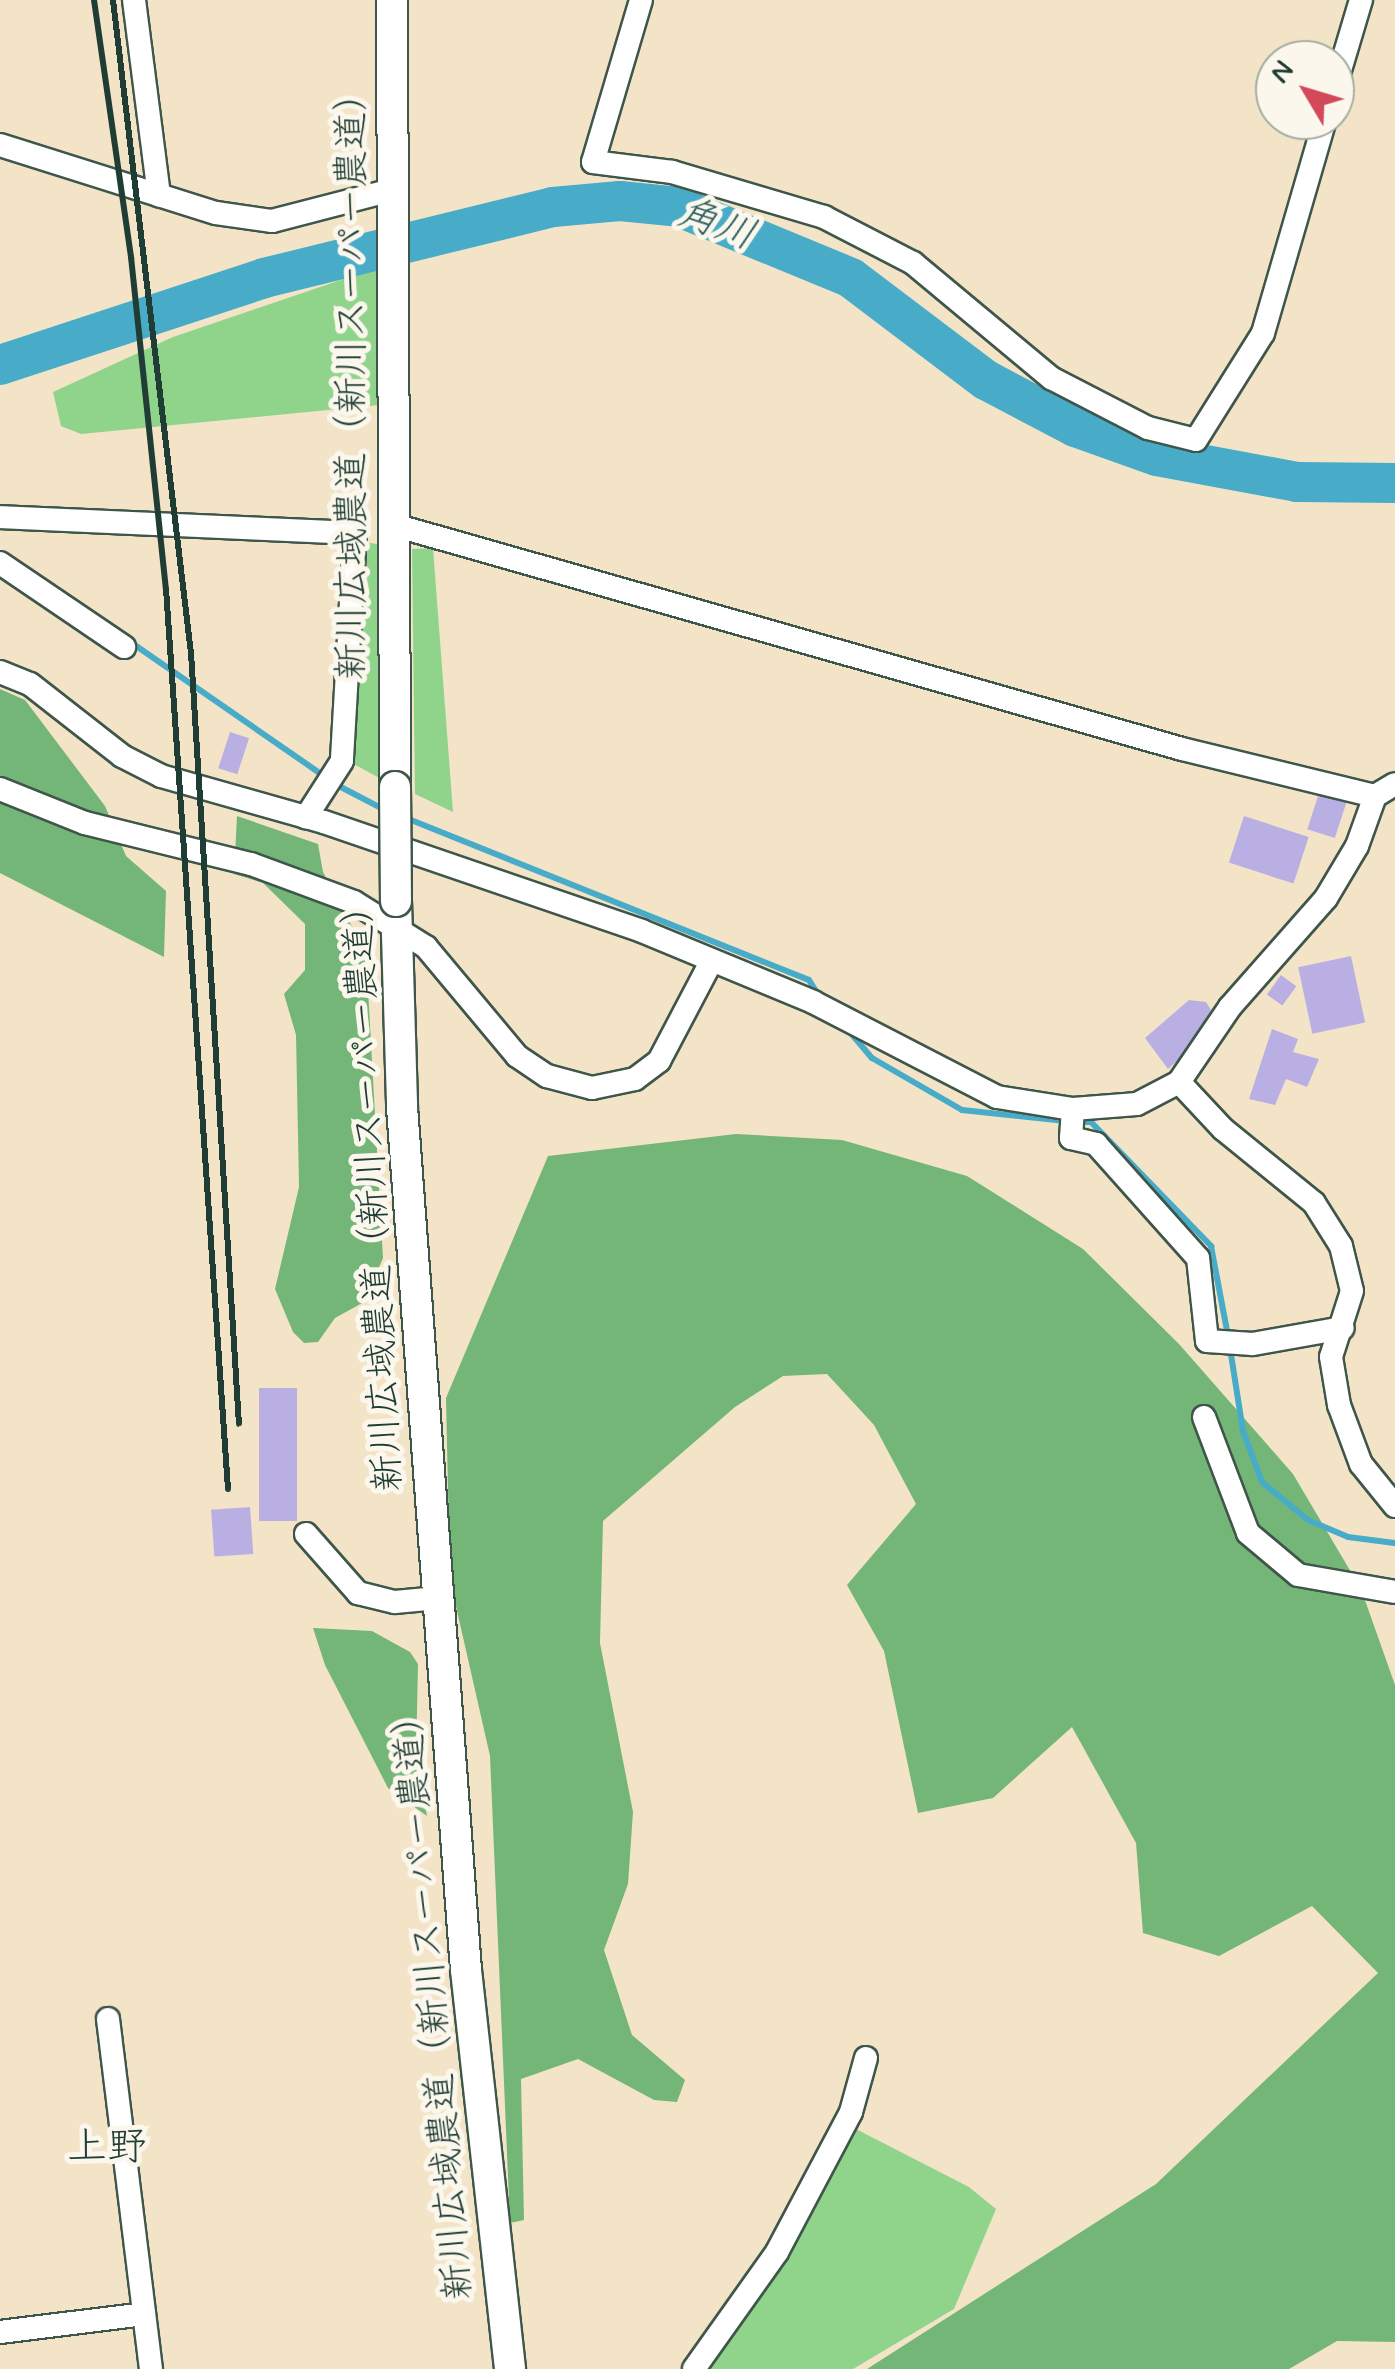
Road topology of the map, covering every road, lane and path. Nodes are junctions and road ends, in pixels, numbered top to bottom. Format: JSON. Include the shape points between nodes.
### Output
{"nodes":[{"id":1,"x":134,"y":0,"type":"edge"},
{"id":2,"x":392,"y":0,"type":"edge"},
{"id":3,"x":642,"y":0,"type":"edge"},
{"id":4,"x":1360,"y":0,"type":"edge"},
{"id":5,"x":1349,"y":40,"type":"edge"},
{"id":6,"x":1320,"y":140,"type":"edge"},
{"id":7,"x":0,"y":145,"type":"edge"},
{"id":8,"x":158,"y":195,"type":"junction"},
{"id":9,"x":393,"y":198,"type":"junction"},
{"id":10,"x":0,"y":517,"type":"edge"},
{"id":11,"x":394,"y":525,"type":"junction"},
{"id":12,"x":0,"y":563,"type":"edge"},
{"id":13,"x":124,"y":647,"type":"dead end"},
{"id":14,"x":0,"y":672,"type":"edge"},
{"id":15,"x":0,"y":789,"type":"edge"},
{"id":16,"x":1385,"y":790,"type":"edge"},
{"id":17,"x":306,"y":817,"type":"junction"},
{"id":18,"x":395,"y":915,"type":"junction"},
{"id":19,"x":711,"y":962,"type":"junction"},
{"id":20,"x":1178,"y":1082,"type":"junction"},
{"id":21,"x":1073,"y":1110,"type":"junction"},
{"id":22,"x":1342,"y":1328,"type":"junction"},
{"id":23,"x":1204,"y":1417,"type":"dead end"},
{"id":24,"x":1395,"y":1506,"type":"edge"},
{"id":25,"x":306,"y":1534,"type":"dead end"},
{"id":26,"x":1395,"y":1592,"type":"edge"},
{"id":27,"x":438,"y":1598,"type":"junction"},
{"id":28,"x":108,"y":2019,"type":"dead end"},
{"id":29,"x":866,"y":2058,"type":"dead end"},
{"id":30,"x":144,"y":2314,"type":"junction"},
{"id":31,"x":0,"y":2332,"type":"edge"},
{"id":32,"x":151,"y":2369,"type":"edge"},
{"id":33,"x":510,"y":2369,"type":"edge"},
{"id":34,"x":694,"y":2369,"type":"edge"}],
"edges":[{"from":1,"to":8,"type":"street"},
{"from":2,"to":9,"type":"street","name":"新川広域農道（新川スーパー農道）"},
{"from":3,"to":6,"type":"street","via":[[593,162],[672,172],[824,217],[913,263],[1052,378],[1148,428],[1196,440],[1263,334]]},
{"from":4,"to":5,"type":"street"},
{"from":7,"to":8,"type":"street"},
{"from":8,"to":9,"type":"street","via":[[272,221]]},
{"from":9,"to":11,"type":"street","name":"新川広域農道（新川スーパー農道）"},
{"from":10,"to":17,"type":"street","via":[[355,533],[337,768]]},
{"from":11,"to":16,"type":"street","via":[[1182,748]]},
{"from":11,"to":18,"type":"street","name":"新川広域農道（新川スーパー農道）","bridge":true},
{"from":12,"to":13,"type":"street"},
{"from":14,"to":17,"type":"street","via":[[30,684],[122,756],[161,776]]},
{"from":15,"to":18,"type":"street","via":[[84,823],[301,880]]},
{"from":16,"to":20,"type":"street","via":[[1326,898],[1230,1008]]},
{"from":17,"to":19,"type":"street","via":[[642,931]]},
{"from":18,"to":19,"type":"street","via":[[518,1056],[547,1076],[592,1088],[636,1080],[659,1061]]},
{"from":18,"to":27,"type":"street","name":"新川広域農道（新川スーパー農道）"},
{"from":19,"to":21,"type":"street","via":[[813,1002],[997,1096]]},
{"from":20,"to":21,"type":"street","via":[[1137,1104]]},
{"from":20,"to":22,"type":"street","via":[[1222,1129],[1314,1204],[1341,1246],[1352,1291]]},
{"from":21,"to":22,"type":"street","via":[[1071,1136],[1096,1144],[1198,1258],[1206,1340],[1244,1343]]},
{"from":22,"to":24,"type":"street","via":[[1331,1357],[1340,1405],[1361,1464]]},
{"from":23,"to":26,"type":"street","via":[[1248,1533],[1298,1576]]},
{"from":25,"to":27,"type":"street","via":[[358,1593],[395,1602]]},
{"from":27,"to":33,"type":"street","name":"新川広域農道（新川スーパー農道）","via":[[466,1970]]},
{"from":28,"to":30,"type":"street"},
{"from":29,"to":34,"type":"street","via":[[851,2112],[777,2252]]},
{"from":30,"to":31,"type":"street"},
{"from":30,"to":32,"type":"street"}]}
